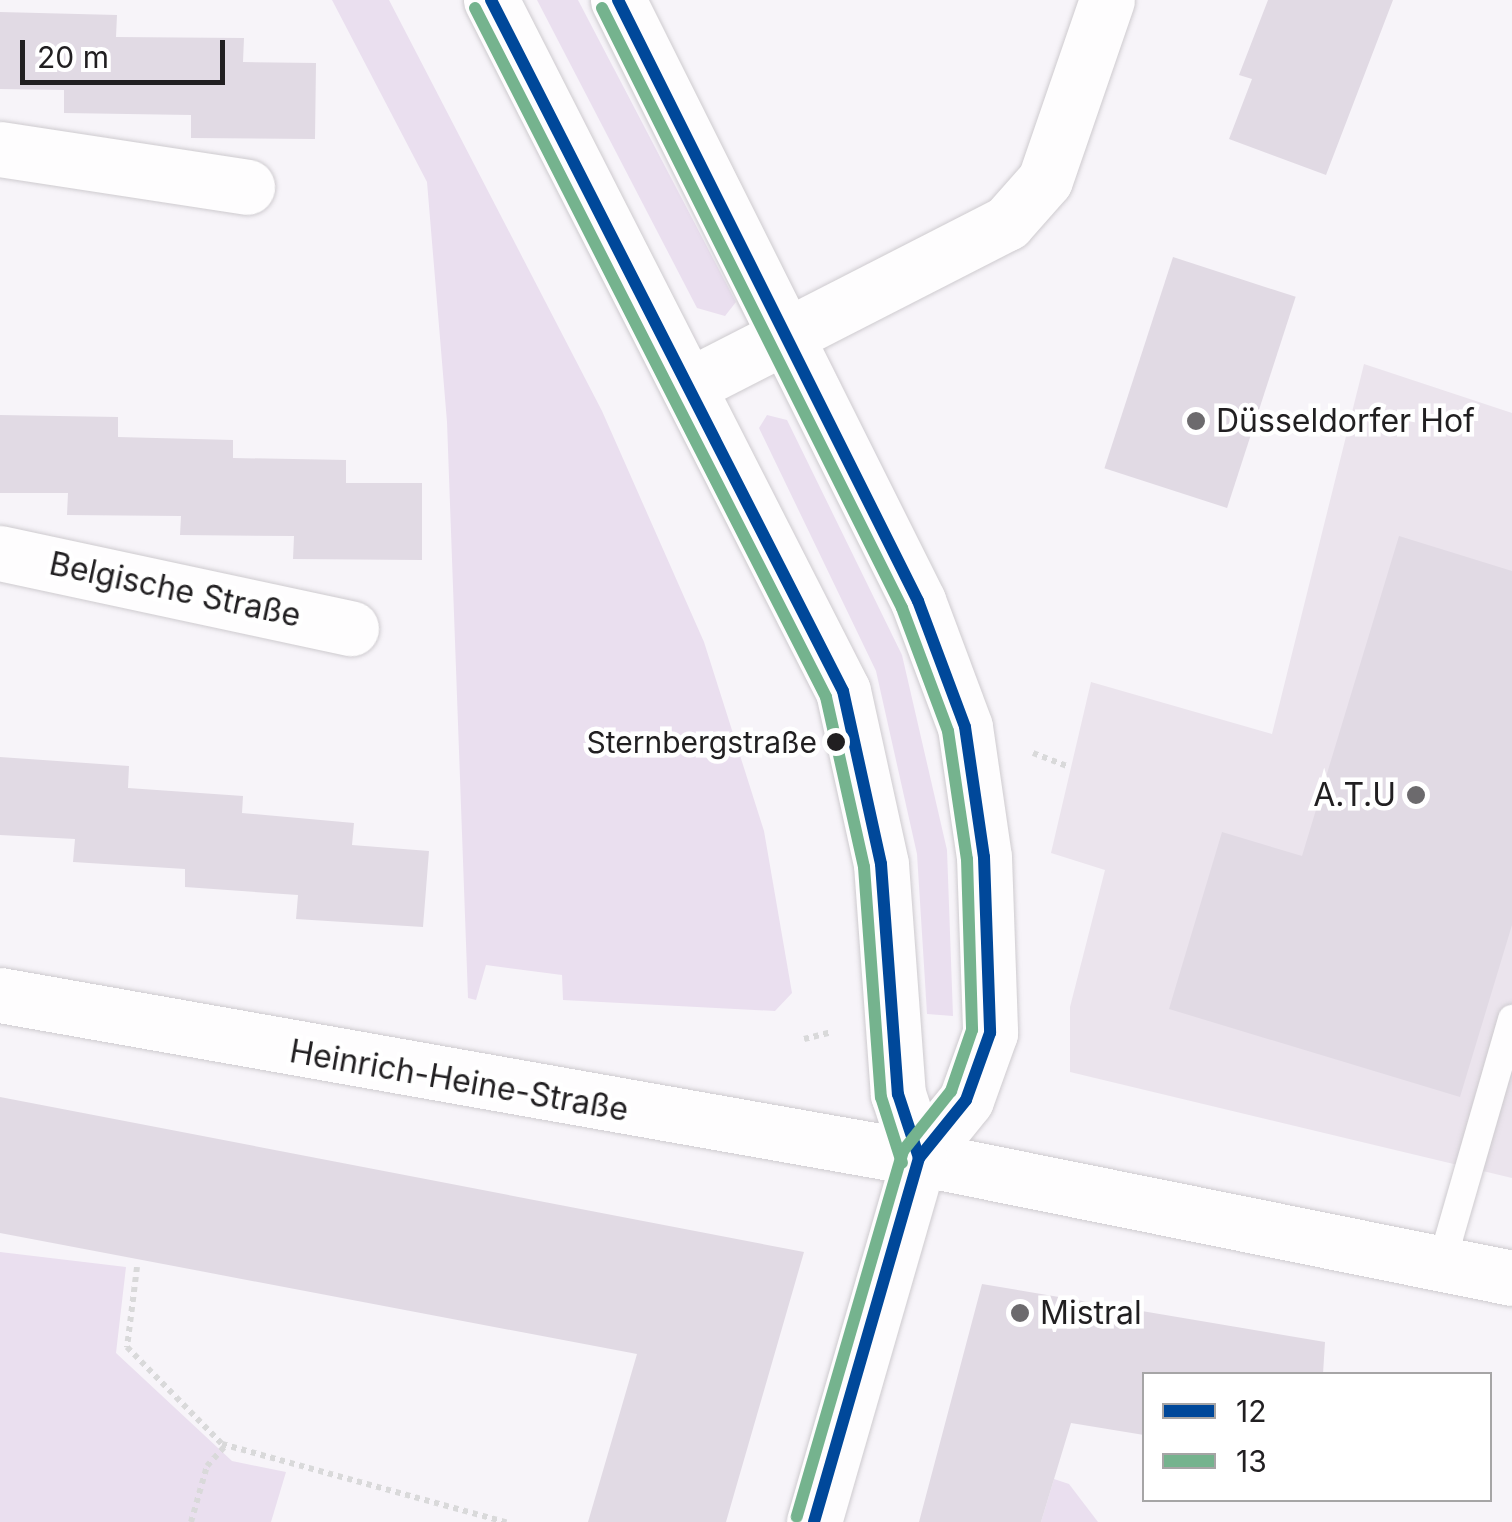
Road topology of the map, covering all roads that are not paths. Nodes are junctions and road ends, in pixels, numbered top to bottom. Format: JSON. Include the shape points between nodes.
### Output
{"nodes":[{"id":1,"x":491,"y":0,"type":"edge"},
{"id":2,"x":618,"y":0,"type":"edge"},
{"id":3,"x":1107,"y":0,"type":"edge"},
{"id":4,"x":0,"y":149,"type":"edge"},
{"id":5,"x":247,"y":187,"type":"dead end"},
{"id":6,"x":790,"y":332,"type":"junction"},
{"id":7,"x":692,"y":384,"type":"junction"},
{"id":8,"x":0,"y":553,"type":"edge"},
{"id":9,"x":351,"y":628,"type":"dead end"},
{"id":10,"x":0,"y":996,"type":"edge"},
{"id":11,"x":1512,"y":1019,"type":"edge"},
{"id":12,"x":919,"y":1158,"type":"junction"},
{"id":13,"x":1442,"y":1262,"type":"junction"},
{"id":14,"x":1512,"y":1278,"type":"edge"},
{"id":15,"x":814,"y":1522,"type":"edge"}],
"edges":[{"from":1,"to":7,"type":"main road"},
{"from":2,"to":6,"type":"main road"},
{"from":3,"to":6,"type":"main road","via":[[1045,180],[1008,223]]},
{"from":4,"to":5,"type":"main road"},
{"from":6,"to":7,"type":"main road"},
{"from":6,"to":12,"type":"main road","via":[[918,601],[965,727],[984,857],[990,1033],[966,1100]]},
{"from":7,"to":12,"type":"main road","via":[[843,691],[881,864],[898,1094]]},
{"from":8,"to":9,"type":"main road","name":"Belgische Straße"},
{"from":10,"to":12,"type":"main road","name":"Heinrich-Heine-Straße"},
{"from":11,"to":13,"type":"lane"},
{"from":12,"to":13,"type":"main road"},
{"from":12,"to":15,"type":"main road"},
{"from":13,"to":14,"type":"main road"}]}
